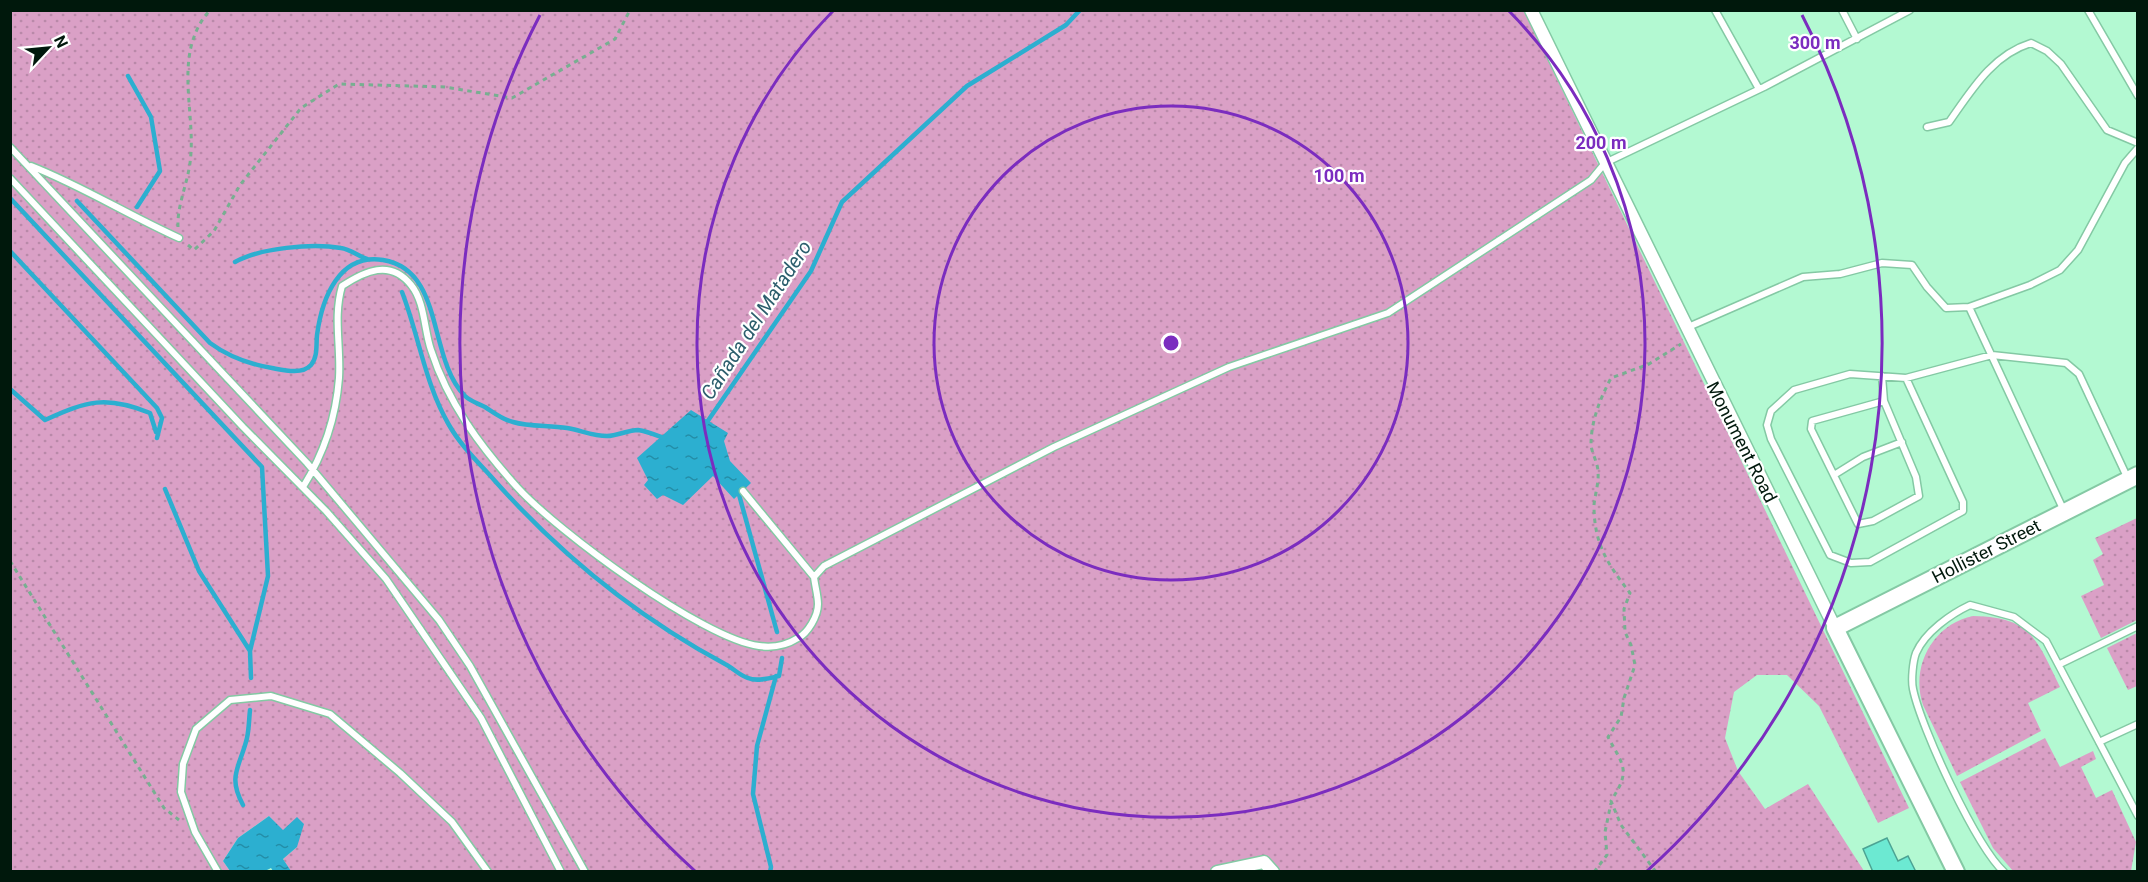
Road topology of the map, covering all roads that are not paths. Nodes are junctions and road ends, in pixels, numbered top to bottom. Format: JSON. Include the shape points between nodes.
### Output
{"nodes":[{"id":1,"x":1531,"y":10,"type":"edge"},
{"id":2,"x":1715,"y":10,"type":"edge"},
{"id":3,"x":1842,"y":10,"type":"edge"},
{"id":4,"x":1910,"y":10,"type":"edge"},
{"id":5,"x":2088,"y":10,"type":"edge"},
{"id":6,"x":1857,"y":39,"type":"junction"},
{"id":7,"x":1759,"y":89,"type":"junction"},
{"id":8,"x":2138,"y":96,"type":"edge"},
{"id":9,"x":1927,"y":127,"type":"dead end"},
{"id":10,"x":2138,"y":143,"type":"edge"},
{"id":11,"x":10,"y":147,"type":"edge"},
{"id":12,"x":2138,"y":148,"type":"edge"},
{"id":13,"x":1605,"y":163,"type":"junction"},
{"id":14,"x":27,"y":165,"type":"junction"},
{"id":15,"x":10,"y":178,"type":"edge"},
{"id":16,"x":179,"y":238,"type":"road end"},
{"id":17,"x":1969,"y":307,"type":"junction"},
{"id":18,"x":1688,"y":334,"type":"junction"},
{"id":19,"x":1992,"y":355,"type":"junction"},
{"id":20,"x":1882,"y":376,"type":"junction"},
{"id":21,"x":1906,"y":378,"type":"junction"},
{"id":22,"x":1884,"y":401,"type":"junction"},
{"id":23,"x":1902,"y":442,"type":"junction"},
{"id":24,"x":314,"y":470,"type":"junction"},
{"id":25,"x":1834,"y":475,"type":"junction"},
{"id":26,"x":2133,"y":477,"type":"edge"},
{"id":27,"x":303,"y":487,"type":"junction"},
{"id":28,"x":743,"y":491,"type":"dead end"},
{"id":29,"x":2065,"y":512,"type":"junction"},
{"id":30,"x":814,"y":577,"type":"junction"},
{"id":31,"x":2138,"y":626,"type":"edge"},
{"id":32,"x":1835,"y":628,"type":"junction"},
{"id":33,"x":2060,"y":664,"type":"junction"},
{"id":34,"x":2138,"y":724,"type":"edge"},
{"id":35,"x":2099,"y":742,"type":"junction"},
{"id":36,"x":2138,"y":816,"type":"edge"},
{"id":37,"x":218,"y":872,"type":"edge"},
{"id":38,"x":488,"y":872,"type":"edge"},
{"id":39,"x":561,"y":872,"type":"edge"},
{"id":40,"x":585,"y":872,"type":"edge"},
{"id":41,"x":1217,"y":872,"type":"edge"},
{"id":42,"x":1273,"y":872,"type":"edge"},
{"id":43,"x":1956,"y":872,"type":"edge"},
{"id":44,"x":2004,"y":872,"type":"edge"}],
"edges":[{"from":1,"to":13,"type":"street","name":"Monument Road"},
{"from":2,"to":7,"type":"lane"},
{"from":3,"to":6,"type":"lane"},
{"from":4,"to":6,"type":"lane"},
{"from":5,"to":8,"type":"lane"},
{"from":6,"to":7,"type":"lane"},
{"from":7,"to":13,"type":"lane"},
{"from":9,"to":10,"type":"lane","via":[[1949,122],[1984,72],[2018,47],[2031,43],[2061,64],[2107,130]]},
{"from":11,"to":14,"type":"lane"},
{"from":12,"to":17,"type":"lane","via":[[2119,173],[2078,250],[2060,270]]},
{"from":13,"to":18,"type":"street","name":"Monument Road"},
{"from":13,"to":30,"type":"lane","via":[[1592,180],[1388,313],[1219,371],[1054,447],[889,530],[824,566]]},
{"from":14,"to":16,"type":"lane","via":[[74,183]]},
{"from":14,"to":24,"type":"lane"},
{"from":15,"to":27,"type":"lane"},
{"from":17,"to":18,"type":"lane","via":[[1946,308],[1912,265],[1882,263],[1785,283]]},
{"from":17,"to":19,"type":"lane"},
{"from":18,"to":32,"type":"street","name":"Monument Road"},
{"from":19,"to":21,"type":"lane"},
{"from":19,"to":26,"type":"lane","via":[[2066,363],[2079,374]]},
{"from":19,"to":29,"type":"lane"},
{"from":20,"to":21,"type":"lane"},
{"from":20,"to":21,"type":"lane","via":[[1850,374],[1794,390],[1771,411],[1767,425],[1830,555],[1851,563],[1870,562],[1963,511],[1963,502]]},
{"from":20,"to":22,"type":"lane"},
{"from":22,"to":23,"type":"lane"},
{"from":22,"to":25,"type":"lane","via":[[1812,421],[1811,429]]},
{"from":23,"to":25,"type":"lane","via":[[1863,457]]},
{"from":23,"to":25,"type":"lane","via":[[1919,496],[1873,521],[1858,524]]},
{"from":24,"to":27,"type":"lane"},
{"from":24,"to":30,"type":"lane","via":[[330,430],[339,378],[337,304],[342,286],[374,269],[393,272],[411,285],[421,307],[430,350],[452,401],[486,453],[521,491],[583,544],[709,629],[759,646],[787,645],[806,634],[818,607]]},
{"from":24,"to":40,"type":"lane","via":[[439,620],[470,666]]},
{"from":26,"to":29,"type":"street","name":"Hollister Street"},
{"from":27,"to":39,"type":"lane","via":[[386,579],[434,646],[481,718]]},
{"from":28,"to":30,"type":"lane"},
{"from":29,"to":32,"type":"street","name":"Hollister Street"},
{"from":31,"to":33,"type":"lane"},
{"from":32,"to":43,"type":"street","name":"Monument Road"},
{"from":33,"to":35,"type":"lane"},
{"from":33,"to":44,"type":"lane","via":[[2046,641],[2014,616],[1970,605],[1951,614],[1916,653],[1912,686],[1921,720],[1985,851]]},
{"from":34,"to":35,"type":"lane"},
{"from":35,"to":36,"type":"lane"},
{"from":37,"to":38,"type":"lane","via":[[195,832],[182,792],[183,764],[196,729],[230,700],[270,696],[330,714],[452,822]]},
{"from":41,"to":42,"type":"street","via":[[1264,862]]}]}
